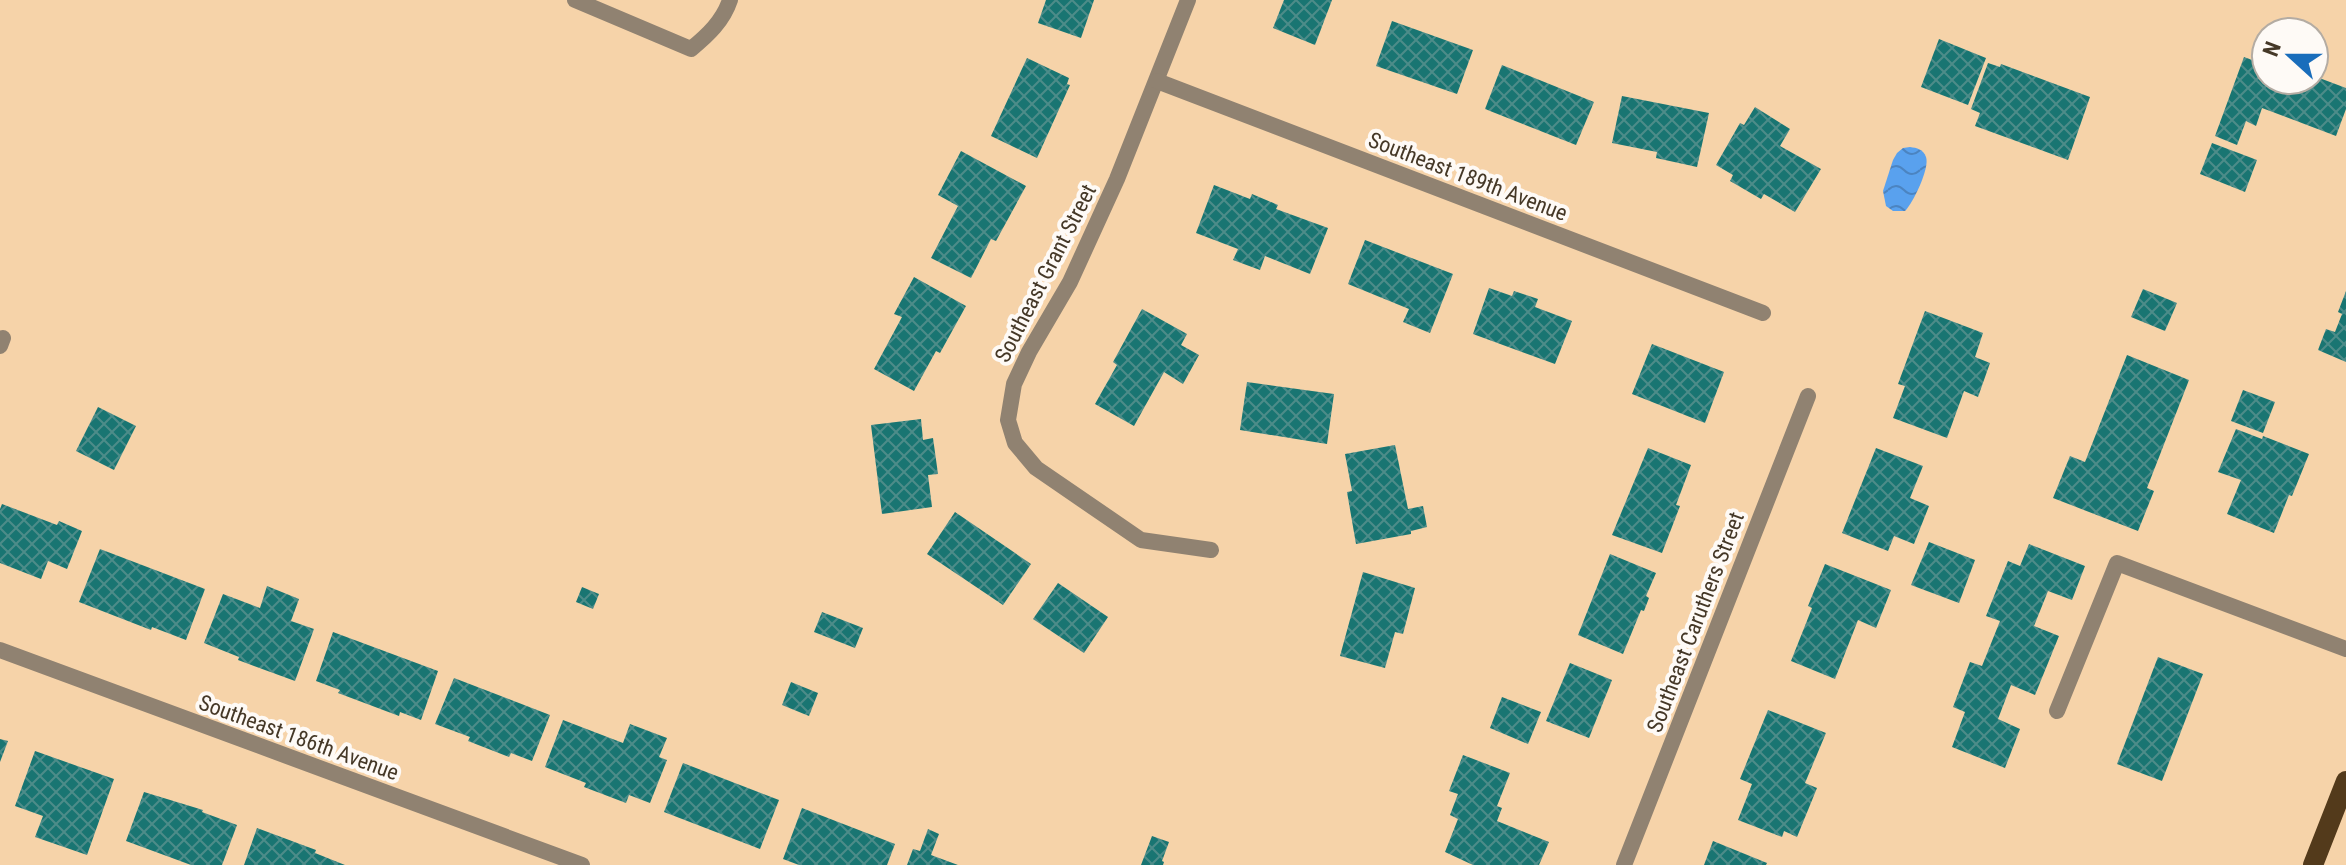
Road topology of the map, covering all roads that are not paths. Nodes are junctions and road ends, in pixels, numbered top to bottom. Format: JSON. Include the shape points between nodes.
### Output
{"nodes":[{"id":1,"x":575,"y":0,"type":"edge"},
{"id":2,"x":730,"y":0,"type":"edge"},
{"id":3,"x":1188,"y":0,"type":"edge"},
{"id":4,"x":1157,"y":81,"type":"junction"},
{"id":5,"x":1763,"y":313,"type":"dead end"},
{"id":6,"x":1808,"y":396,"type":"dead end"},
{"id":7,"x":1211,"y":550,"type":"dead end"},
{"id":8,"x":2346,"y":649,"type":"edge"},
{"id":9,"x":0,"y":650,"type":"edge"},
{"id":10,"x":2057,"y":711,"type":"dead end"},
{"id":11,"x":2346,"y":781,"type":"edge"},
{"id":12,"x":582,"y":865,"type":"edge"},
{"id":13,"x":1624,"y":865,"type":"edge"},
{"id":14,"x":2313,"y":865,"type":"edge"}],
"edges":[{"from":1,"to":2,"type":"street","via":[[691,49],[711,32]]},
{"from":3,"to":4,"type":"street","name":"Southeast Grant Street"},
{"from":4,"to":5,"type":"street","name":"Southeast 189th Avenue"},
{"from":4,"to":7,"type":"street","name":"Southeast Grant Street","via":[[1070,282],[1014,384],[1008,420],[1015,443],[1036,468],[1141,540]]},
{"from":6,"to":13,"type":"street","name":"Southeast Caruthers Street"},
{"from":8,"to":10,"type":"street","via":[[2117,563]]},
{"from":9,"to":12,"type":"street","name":"Southeast 186th Avenue"},
{"from":11,"to":14,"type":"main road"}]}
